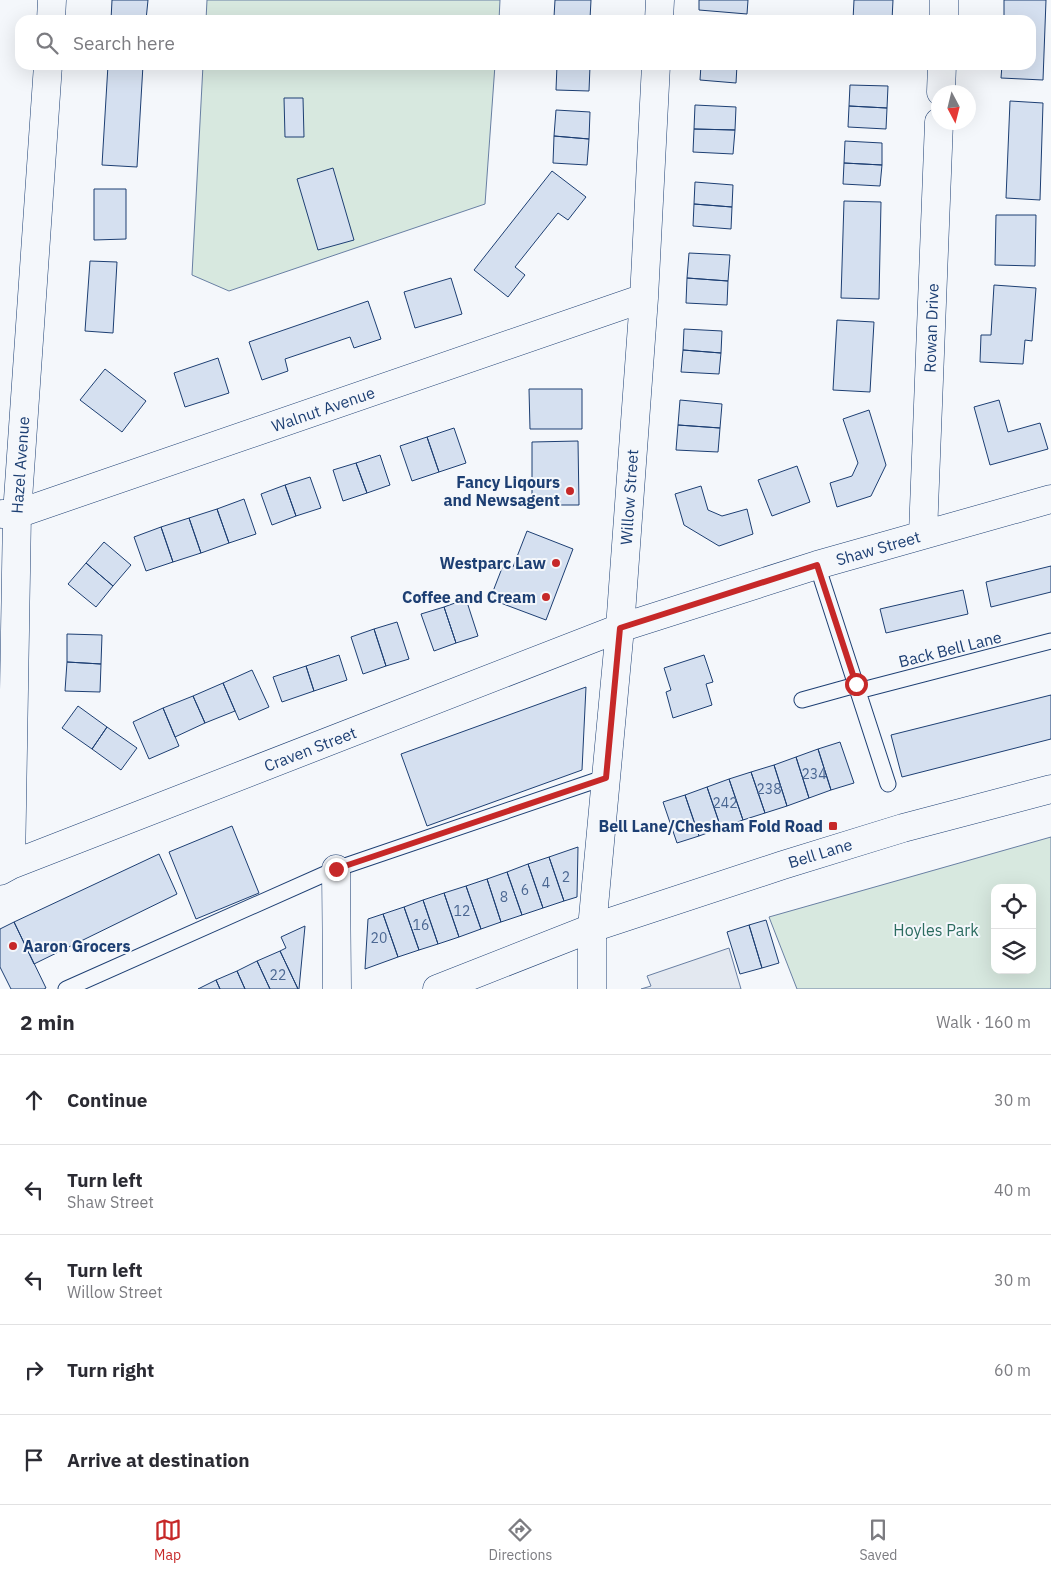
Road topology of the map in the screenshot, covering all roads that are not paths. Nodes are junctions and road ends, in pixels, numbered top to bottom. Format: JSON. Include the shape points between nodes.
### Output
{"nodes":[{"id":1,"x":52,"y":0,"type":"edge"},
{"id":2,"x":660,"y":0,"type":"edge"},
{"id":3,"x":944,"y":0,"type":"edge"},
{"id":4,"x":51,"y":15,"type":"edge"},
{"id":5,"x":659,"y":15,"type":"edge"},
{"id":6,"x":944,"y":15,"type":"edge"},
{"id":7,"x":48,"y":70,"type":"edge"},
{"id":8,"x":656,"y":70,"type":"edge"},
{"id":9,"x":942,"y":70,"type":"edge"},
{"id":10,"x":941,"y":85,"type":"edge"},
{"id":11,"x":940,"y":130,"type":"edge"},
{"id":12,"x":644,"y":298,"type":"junction"},
{"id":13,"x":1051,"y":499,"type":"edge"},
{"id":14,"x":8,"y":514,"type":"edge"},
{"id":15,"x":923,"y":534,"type":"junction"},
{"id":16,"x":817,"y":565,"type":"junction"},
{"id":17,"x":620,"y":628,"type":"junction"},
{"id":18,"x":1051,"y":641,"type":"edge"},
{"id":19,"x":857,"y":688,"type":"junction"},
{"id":20,"x":802,"y":700,"type":"dead end"},
{"id":21,"x":606,"y":778,"type":"junction"},
{"id":22,"x":888,"y":784,"type":"dead end"},
{"id":23,"x":1051,"y":789,"type":"edge"},
{"id":24,"x":5,"y":868,"type":"edge"},
{"id":25,"x":336,"y":869,"type":"junction"},
{"id":26,"x":592,"y":928,"type":"junction"},
{"id":27,"x":66,"y":989,"type":"edge"},
{"id":28,"x":337,"y":989,"type":"edge"},
{"id":29,"x":437,"y":989,"type":"edge"},
{"id":30,"x":592,"y":989,"type":"edge"}],
"edges":[{"from":1,"to":4,"type":"street"},
{"from":2,"to":5,"type":"street"},
{"from":3,"to":6,"type":"street"},
{"from":7,"to":14,"type":"street","name":"Hazel Avenue"},
{"from":8,"to":12,"type":"street","name":"Willow Street"},
{"from":9,"to":10,"type":"street"},
{"from":11,"to":15,"type":"street","name":"Rowan Drive"},
{"from":12,"to":14,"type":"street","name":"Walnut Avenue"},
{"from":12,"to":17,"type":"street","name":"Willow Street"},
{"from":13,"to":15,"type":"street","name":"Shaw Street"},
{"from":14,"to":24,"type":"street","name":"Hazel Avenue"},
{"from":15,"to":16,"type":"street","name":"Shaw Street"},
{"from":16,"to":17,"type":"street","name":"Shaw Street"},
{"from":16,"to":19,"type":"lane"},
{"from":17,"to":21,"type":"street","name":"Willow Street"},
{"from":17,"to":24,"type":"street","name":"Craven Street"},
{"from":18,"to":19,"type":"lane","name":"Back Bell Lane"},
{"from":19,"to":20,"type":"lane","name":"Back Bell Lane"},
{"from":19,"to":22,"type":"lane"},
{"from":21,"to":25,"type":"lane"},
{"from":21,"to":26,"type":"street","name":"Willow Street"},
{"from":23,"to":26,"type":"street","name":"Bell Lane","via":[[783,864]]},
{"from":25,"to":27,"type":"lane"},
{"from":25,"to":28,"type":"street"},
{"from":26,"to":29,"type":"street","name":"Bell Lane"},
{"from":26,"to":30,"type":"street","name":"Willow Street"}]}
